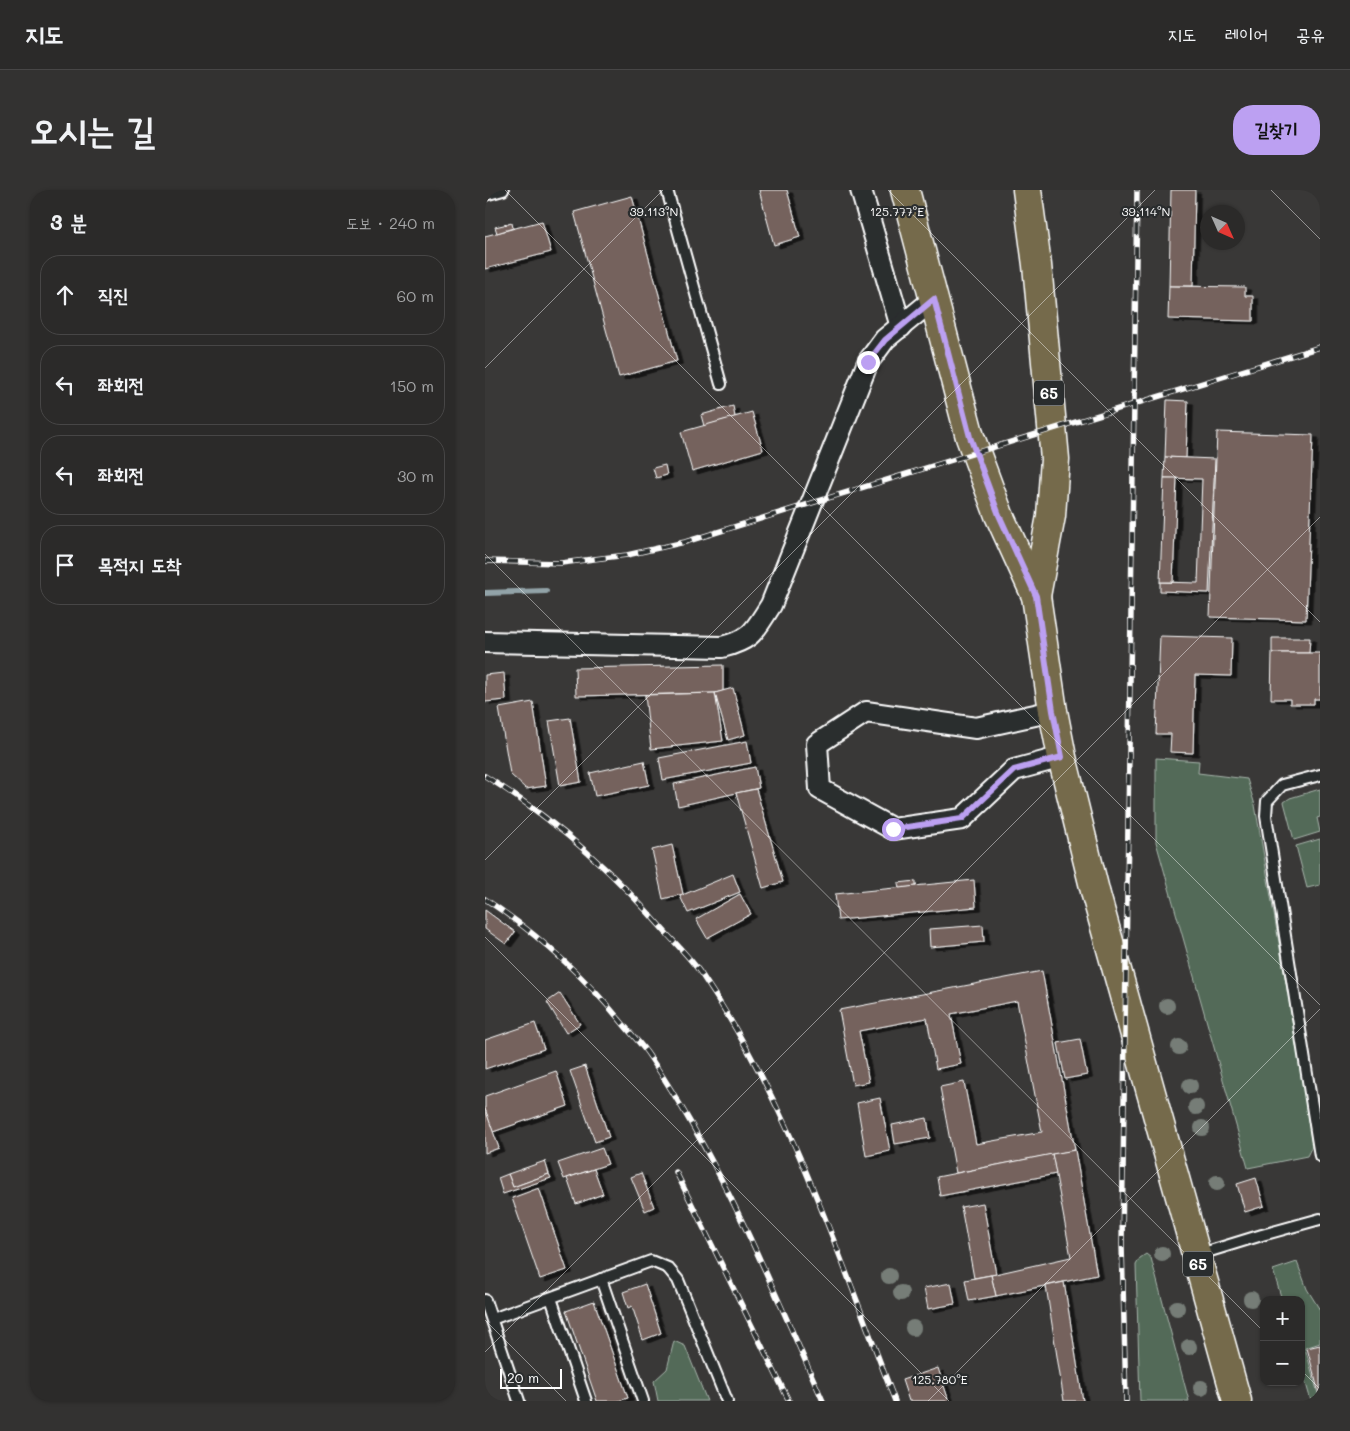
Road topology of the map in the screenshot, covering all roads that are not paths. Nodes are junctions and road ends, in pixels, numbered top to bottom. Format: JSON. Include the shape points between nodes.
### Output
{"nodes":[{"id":1,"x":503,"y":190,"type":"edge"},
{"id":2,"x":667,"y":190,"type":"edge"},
{"id":3,"x":861,"y":190,"type":"edge"},
{"id":4,"x":905,"y":190,"type":"edge"},
{"id":5,"x":1027,"y":190,"type":"edge"},
{"id":6,"x":485,"y":195,"type":"edge"},
{"id":7,"x":934,"y":299,"type":"junction"},
{"id":8,"x":901,"y":327,"type":"junction"},
{"id":9,"x":721,"y":384,"type":"dead end"},
{"id":10,"x":1036,"y":596,"type":"junction"},
{"id":11,"x":485,"y":642,"type":"edge"},
{"id":12,"x":1053,"y":711,"type":"junction"},
{"id":13,"x":1062,"y":757,"type":"junction"},
{"id":14,"x":1320,"y":775,"type":"edge"},
{"id":15,"x":1320,"y":1156,"type":"edge"},
{"id":16,"x":1320,"y":1219,"type":"edge"},
{"id":17,"x":1196,"y":1256,"type":"junction"},
{"id":18,"x":601,"y":1279,"type":"junction"},
{"id":19,"x":551,"y":1298,"type":"junction"},
{"id":20,"x":485,"y":1300,"type":"edge"},
{"id":21,"x":492,"y":1319,"type":"junction"},
{"id":22,"x":519,"y":1401,"type":"edge"},
{"id":23,"x":586,"y":1401,"type":"edge"},
{"id":24,"x":643,"y":1401,"type":"edge"},
{"id":25,"x":727,"y":1401,"type":"edge"},
{"id":26,"x":1237,"y":1401,"type":"edge"}],
"edges":[{"from":1,"to":6,"type":"lane"},
{"from":2,"to":9,"type":"lane"},
{"from":3,"to":8,"type":"street"},
{"from":4,"to":7,"type":"main road","number":"65"},
{"from":5,"to":10,"type":"main road","number":"65","via":[[1055,459],[1051,516]]},
{"from":7,"to":8,"type":"street"},
{"from":7,"to":10,"type":"main road","number":"65","via":[[970,437],[999,515]]},
{"from":8,"to":11,"type":"street","via":[[885,340],[868,362],[771,605],[753,632],[740,642],[722,647]]},
{"from":10,"to":12,"type":"main road","number":"65"},
{"from":12,"to":13,"type":"main road","number":"65"},
{"from":12,"to":13,"type":"street","via":[[976,728],[866,712],[817,744],[820,789],[893,829],[901,828],[962,819],[1014,770]]},
{"from":13,"to":17,"type":"main road","number":"65","via":[[1096,895]]},
{"from":14,"to":15,"type":"lane","via":[[1282,786],[1267,801],[1266,816]]},
{"from":16,"to":17,"type":"lane"},
{"from":17,"to":26,"type":"main road","number":"65"},
{"from":18,"to":19,"type":"lane"},
{"from":18,"to":24,"type":"lane"},
{"from":18,"to":25,"type":"lane","via":[[651,1261],[668,1268],[678,1280]]},
{"from":19,"to":21,"type":"lane"},
{"from":19,"to":23,"type":"lane"},
{"from":20,"to":21,"type":"lane"},
{"from":21,"to":22,"type":"lane"}]}
